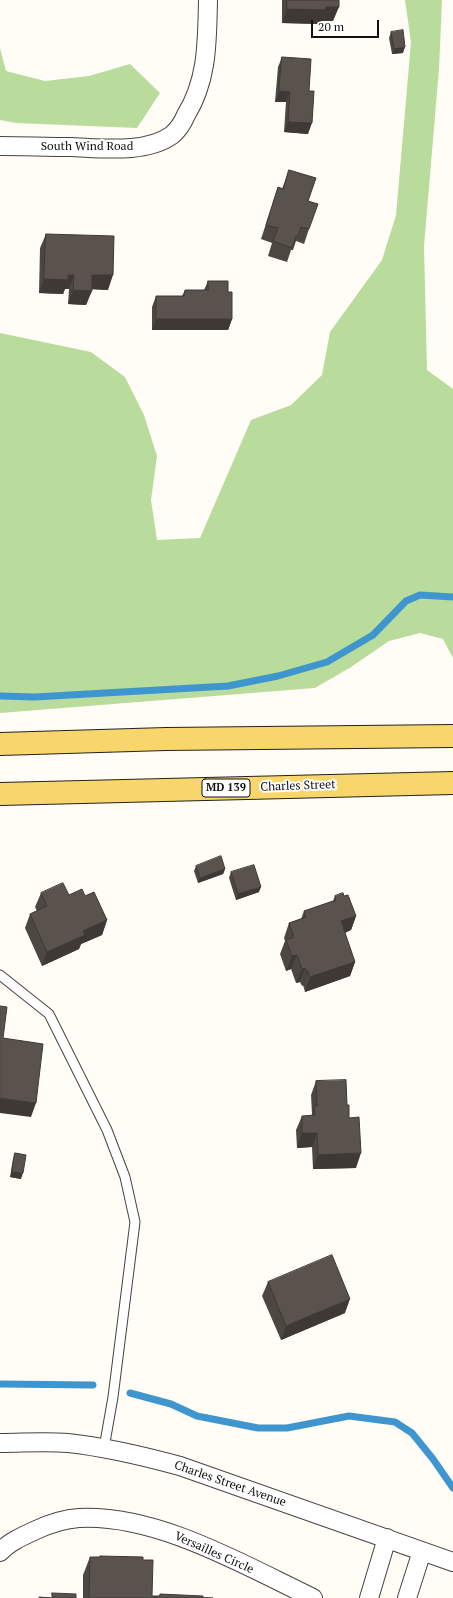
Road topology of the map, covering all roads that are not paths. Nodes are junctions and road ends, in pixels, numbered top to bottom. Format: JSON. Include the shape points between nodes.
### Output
{"nodes":[{"id":1,"x":208,"y":0,"type":"edge"},
{"id":2,"x":0,"y":146,"type":"edge"},
{"id":3,"x":453,"y":736,"type":"edge"},
{"id":4,"x":0,"y":744,"type":"edge"},
{"id":5,"x":453,"y":782,"type":"edge"},
{"id":6,"x":0,"y":794,"type":"edge"},
{"id":7,"x":0,"y":975,"type":"edge"},
{"id":8,"x":0,"y":1443,"type":"edge"},
{"id":9,"x":104,"y":1448,"type":"junction"},
{"id":10,"x":387,"y":1538,"type":"junction"},
{"id":11,"x":422,"y":1551,"type":"junction"},
{"id":12,"x":0,"y":1552,"type":"edge"},
{"id":13,"x":453,"y":1562,"type":"edge"},
{"id":14,"x":313,"y":1598,"type":"edge"},
{"id":15,"x":369,"y":1598,"type":"edge"},
{"id":16,"x":407,"y":1598,"type":"edge"}],
"edges":[{"from":1,"to":2,"type":"street","name":"South Wind Road","via":[[205,69],[190,109],[172,135],[139,147]]},
{"from":3,"to":4,"type":"main road","via":[[166,739]]},
{"from":5,"to":6,"type":"main road","name":"Charles Street","number":"MD 139"},
{"from":7,"to":9,"type":"lane","via":[[49,1014],[107,1130],[125,1177],[136,1222]]},
{"from":8,"to":9,"type":"street","name":"Charles Street Avenue","via":[[67,1443]]},
{"from":9,"to":10,"type":"street","name":"Charles Street Avenue","via":[[180,1466]]},
{"from":10,"to":11,"type":"street","name":"Charles Street Avenue"},
{"from":10,"to":15,"type":"street"},
{"from":11,"to":13,"type":"street","name":"Charles Street Avenue"},
{"from":11,"to":16,"type":"street"},
{"from":12,"to":14,"type":"street","name":"Versailles Circle","via":[[26,1534],[52,1523],[79,1518],[132,1522],[189,1539]]}]}
